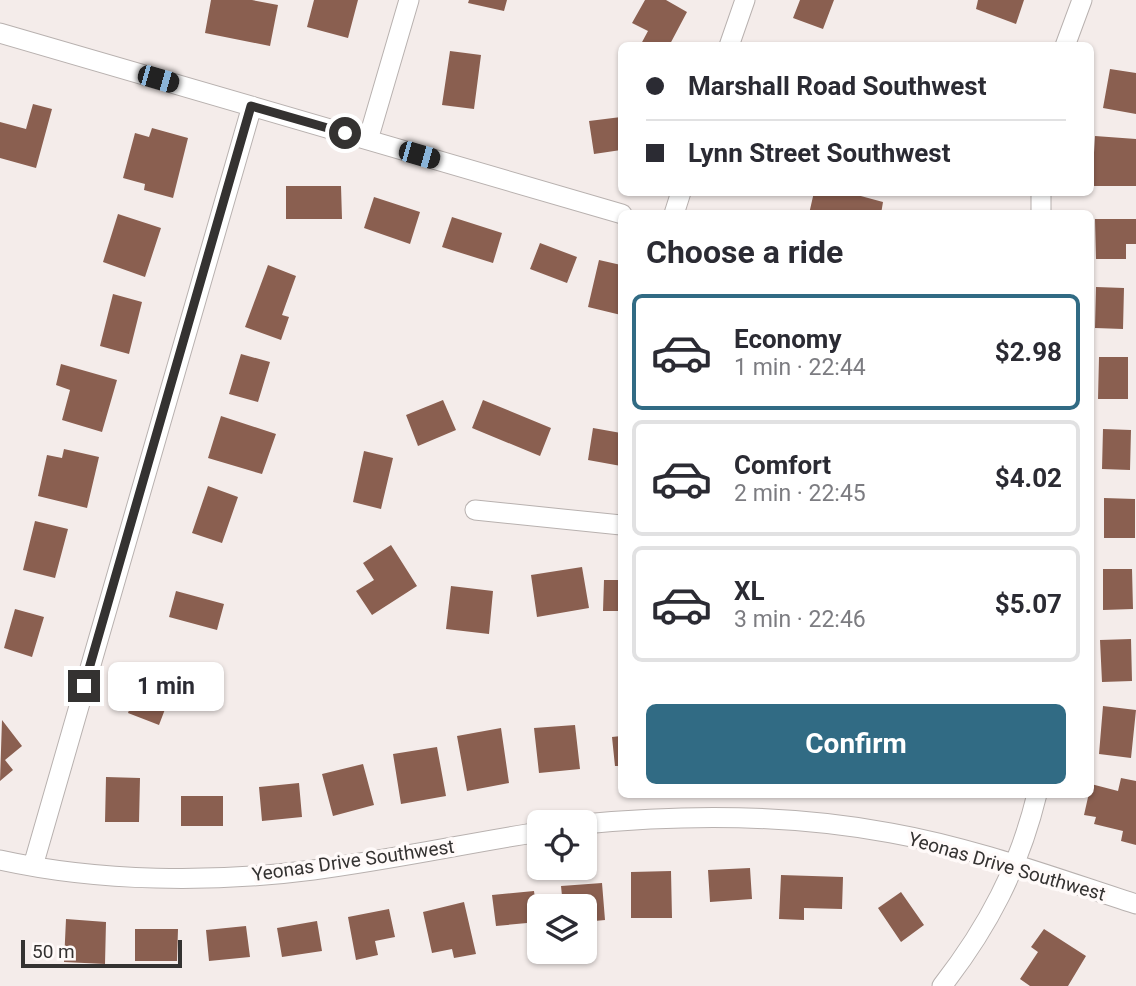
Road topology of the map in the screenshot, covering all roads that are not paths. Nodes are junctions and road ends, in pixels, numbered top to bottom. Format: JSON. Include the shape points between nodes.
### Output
{"nodes":[{"id":1,"x":410,"y":0,"type":"edge"},
{"id":2,"x":745,"y":0,"type":"edge"},
{"id":3,"x":1082,"y":0,"type":"edge"},
{"id":4,"x":0,"y":33,"type":"edge"},
{"id":5,"x":730,"y":42,"type":"edge"},
{"id":6,"x":1066,"y":42,"type":"edge"},
{"id":7,"x":251,"y":106,"type":"junction"},
{"id":8,"x":368,"y":140,"type":"junction"},
{"id":9,"x":618,"y":213,"type":"edge"},
{"id":10,"x":475,"y":510,"type":"dead end"},
{"id":11,"x":618,"y":525,"type":"edge"},
{"id":12,"x":1036,"y":798,"type":"edge"},
{"id":13,"x":597,"y":823,"type":"edge"},
{"id":14,"x":527,"y":834,"type":"edge"},
{"id":15,"x":0,"y":860,"type":"edge"},
{"id":16,"x":1016,"y":865,"type":"junction"},
{"id":17,"x":33,"y":866,"type":"junction"},
{"id":18,"x":1136,"y":904,"type":"edge"},
{"id":19,"x":942,"y":986,"type":"edge"}],
"edges":[{"from":1,"to":8,"type":"street"},
{"from":2,"to":5,"type":"street"},
{"from":3,"to":6,"type":"street"},
{"from":4,"to":7,"type":"street"},
{"from":7,"to":8,"type":"street"},
{"from":7,"to":17,"type":"street"},
{"from":8,"to":9,"type":"street"},
{"from":10,"to":11,"type":"street"},
{"from":12,"to":16,"type":"street"},
{"from":13,"to":16,"type":"street","name":"Yeonas Drive Southwest","via":[[669,817],[823,822],[892,833]]},
{"from":14,"to":17,"type":"street","name":"Yeonas Drive Southwest","via":[[312,870],[231,877],[163,878]]},
{"from":15,"to":17,"type":"street","name":"Yeonas Drive Southwest"},
{"from":16,"to":18,"type":"street","name":"Yeonas Drive Southwest"},
{"from":16,"to":19,"type":"street","via":[[994,911]]}]}
